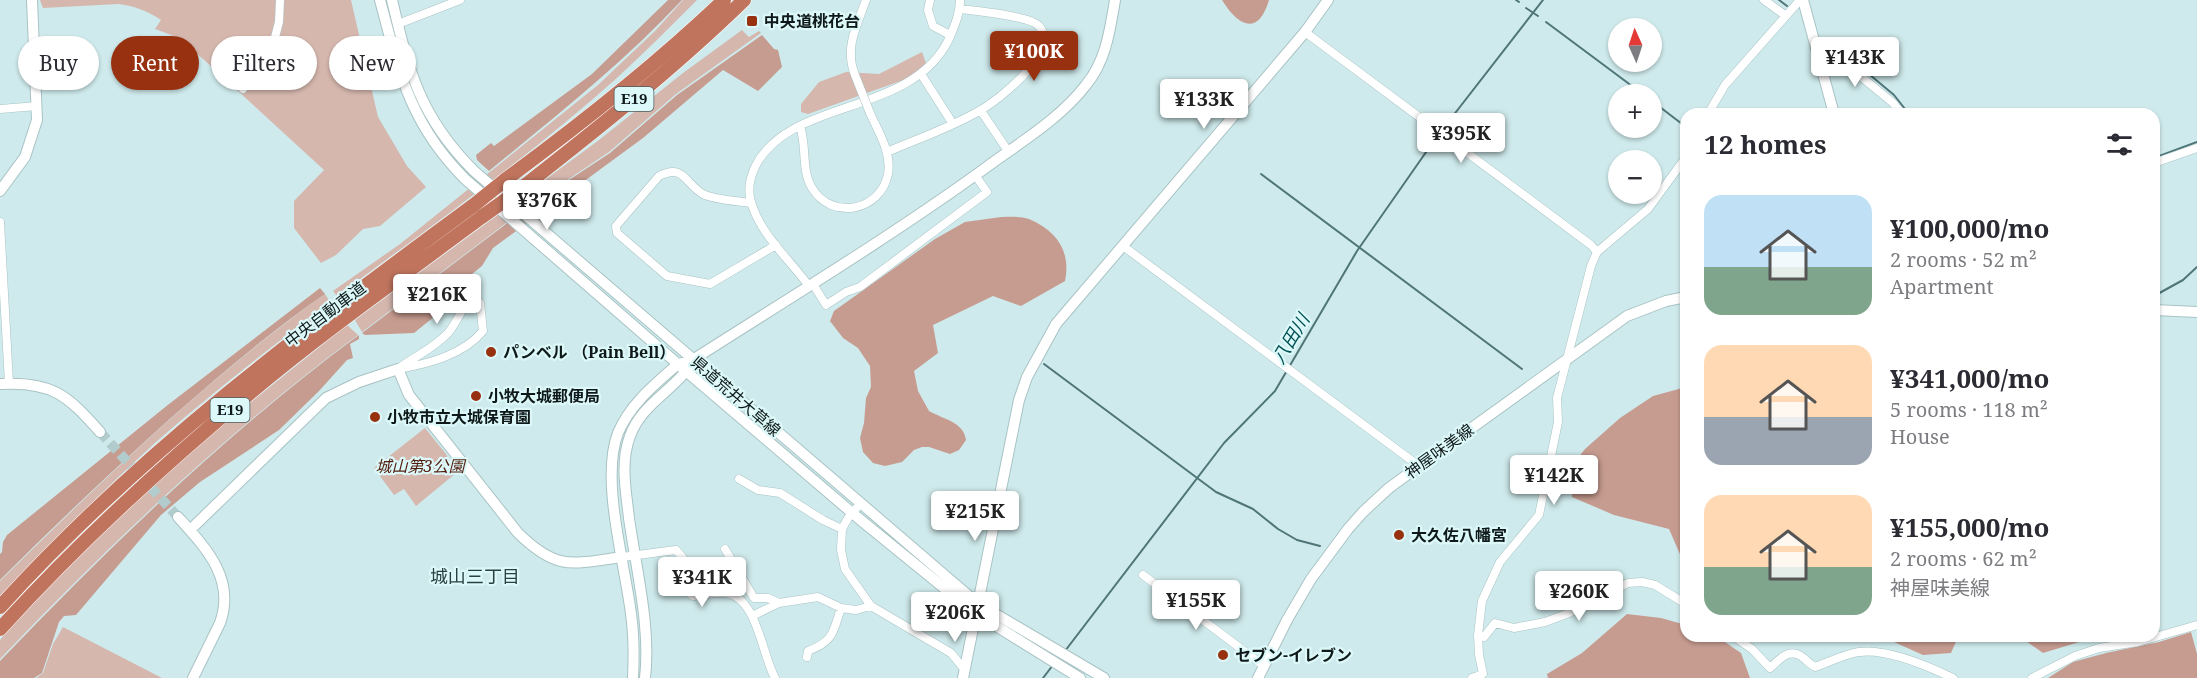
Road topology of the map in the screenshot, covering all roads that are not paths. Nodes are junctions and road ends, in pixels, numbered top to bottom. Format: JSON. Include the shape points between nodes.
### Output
{"nodes":[{"id":1,"x":32,"y":0,"type":"edge"},
{"id":2,"x":280,"y":0,"type":"edge"},
{"id":3,"x":380,"y":0,"type":"edge"},
{"id":4,"x":392,"y":0,"type":"edge"},
{"id":5,"x":460,"y":0,"type":"edge"},
{"id":6,"x":724,"y":0,"type":"edge"},
{"id":7,"x":744,"y":0,"type":"edge"},
{"id":8,"x":867,"y":0,"type":"edge"},
{"id":9,"x":930,"y":0,"type":"edge"},
{"id":10,"x":1115,"y":0,"type":"edge"},
{"id":11,"x":1328,"y":0,"type":"edge"},
{"id":12,"x":1764,"y":0,"type":"edge"},
{"id":13,"x":1801,"y":0,"type":"edge"},
{"id":14,"x":960,"y":4,"type":"edge"},
{"id":15,"x":1786,"y":16,"type":"junction"},
{"id":16,"x":398,"y":24,"type":"junction"},
{"id":17,"x":1305,"y":32,"type":"junction"},
{"id":18,"x":950,"y":35,"type":"junction"},
{"id":19,"x":275,"y":36,"type":"edge"},
{"id":20,"x":1815,"y":47,"type":"junction"},
{"id":21,"x":921,"y":74,"type":"junction"},
{"id":22,"x":38,"y":106,"type":"junction"},
{"id":23,"x":1712,"y":108,"type":"edge"},
{"id":24,"x":1832,"y":108,"type":"edge"},
{"id":25,"x":1897,"y":108,"type":"edge"},
{"id":26,"x":0,"y":109,"type":"edge"},
{"id":27,"x":981,"y":111,"type":"junction"},
{"id":28,"x":952,"y":124,"type":"junction"},
{"id":29,"x":800,"y":126,"type":"junction"},
{"id":30,"x":2197,"y":148,"type":"edge"},
{"id":31,"x":1008,"y":151,"type":"junction"},
{"id":32,"x":887,"y":152,"type":"junction"},
{"id":33,"x":2160,"y":161,"type":"edge"},
{"id":34,"x":1680,"y":165,"type":"edge"},
{"id":35,"x":975,"y":175,"type":"junction"},
{"id":36,"x":0,"y":191,"type":"edge"},
{"id":37,"x":751,"y":203,"type":"junction"},
{"id":38,"x":0,"y":222,"type":"edge"},
{"id":39,"x":776,"y":245,"type":"junction"},
{"id":40,"x":1123,"y":246,"type":"junction"},
{"id":41,"x":1597,"y":252,"type":"junction"},
{"id":42,"x":811,"y":285,"type":"junction"},
{"id":43,"x":1680,"y":298,"type":"edge"},
{"id":44,"x":2160,"y":310,"type":"edge"},
{"id":45,"x":2197,"y":312,"type":"edge"},
{"id":46,"x":1568,"y":357,"type":"junction"},
{"id":47,"x":694,"y":359,"type":"junction"},
{"id":48,"x":678,"y":364,"type":"junction"},
{"id":49,"x":398,"y":369,"type":"junction"},
{"id":50,"x":687,"y":372,"type":"junction"},
{"id":51,"x":4,"y":384,"type":"edge"},
{"id":52,"x":100,"y":432,"type":"tunnel mouth"},
{"id":53,"x":1419,"y":466,"type":"junction"},
{"id":54,"x":739,"y":479,"type":"dead end"},
{"id":55,"x":860,"y":504,"type":"junction"},
{"id":56,"x":853,"y":513,"type":"junction"},
{"id":57,"x":178,"y":517,"type":"tunnel mouth"},
{"id":58,"x":842,"y":529,"type":"junction"},
{"id":59,"x":190,"y":530,"type":"junction"},
{"id":60,"x":725,"y":549,"type":"dead end"},
{"id":61,"x":634,"y":555,"type":"junction"},
{"id":62,"x":622,"y":557,"type":"junction"},
{"id":63,"x":1143,"y":575,"type":"dead end"},
{"id":64,"x":1680,"y":600,"type":"edge"},
{"id":65,"x":779,"y":603,"type":"junction"},
{"id":66,"x":870,"y":606,"type":"junction"},
{"id":67,"x":0,"y":607,"type":"edge"},
{"id":68,"x":841,"y":608,"type":"junction"},
{"id":69,"x":976,"y":608,"type":"junction"},
{"id":70,"x":752,"y":616,"type":"junction"},
{"id":71,"x":2197,"y":625,"type":"edge"},
{"id":72,"x":0,"y":629,"type":"edge"},
{"id":73,"x":1478,"y":635,"type":"junction"},
{"id":74,"x":2160,"y":636,"type":"edge"},
{"id":75,"x":1742,"y":642,"type":"edge"},
{"id":76,"x":2138,"y":642,"type":"edge"},
{"id":77,"x":807,"y":657,"type":"dead end"},
{"id":78,"x":1264,"y":666,"type":"junction"},
{"id":79,"x":964,"y":674,"type":"edge"},
{"id":80,"x":194,"y":678,"type":"edge"},
{"id":81,"x":633,"y":678,"type":"edge"},
{"id":82,"x":645,"y":678,"type":"edge"},
{"id":83,"x":775,"y":678,"type":"edge"},
{"id":84,"x":1080,"y":678,"type":"edge"},
{"id":85,"x":1104,"y":678,"type":"edge"},
{"id":86,"x":1258,"y":678,"type":"edge"},
{"id":87,"x":1472,"y":678,"type":"edge"},
{"id":88,"x":1953,"y":678,"type":"edge"},
{"id":89,"x":2032,"y":678,"type":"edge"}],
"edges":[{"from":1,"to":22,"type":"street"},
{"from":2,"to":19,"type":"street"},
{"from":3,"to":48,"type":"street","name":"県道荒井大草線","via":[[410,102],[449,163]]},
{"from":4,"to":16,"type":"street","name":"県道荒井大草線"},
{"from":5,"to":16,"type":"street"},
{"from":6,"to":67,"type":"highway","name":"中央自動車道","number":"E19","bridge":true,"via":[[624,89],[242,380],[121,485]]},
{"from":7,"to":72,"type":"highway","name":"中央自動車道","number":"E19","bridge":true,"via":[[632,101],[253,390],[77,549]]},
{"from":8,"to":32,"type":"street","bridge":true,"via":[[850,47],[850,59]]},
{"from":9,"to":18,"type":"street","via":[[928,10],[933,26]]},
{"from":10,"to":31,"type":"street","via":[[1101,61],[1088,84],[1068,106]]},
{"from":11,"to":17,"type":"street"},
{"from":12,"to":15,"type":"street"},
{"from":13,"to":15,"type":"street"},
{"from":13,"to":20,"type":"street"},
{"from":14,"to":18,"type":"street"},
{"from":14,"to":27,"type":"street","via":[[1026,18],[1039,25],[1043,33],[1044,47],[1036,62]]},
{"from":15,"to":23,"type":"street","via":[[1725,85]]},
{"from":16,"to":47,"type":"street","name":"県道荒井大草線","via":[[420,98],[458,155]]},
{"from":17,"to":40,"type":"street"},
{"from":17,"to":41,"type":"street"},
{"from":18,"to":21,"type":"street","via":[[936,59]]},
{"from":20,"to":24,"type":"street"},
{"from":20,"to":25,"type":"street","via":[[1827,46]]},
{"from":21,"to":28,"type":"street"},
{"from":21,"to":29,"type":"street","via":[[887,93]]},
{"from":22,"to":26,"type":"street"},
{"from":22,"to":36,"type":"street","via":[[25,157]]},
{"from":27,"to":28,"type":"street"},
{"from":27,"to":31,"type":"street"},
{"from":28,"to":32,"type":"street"},
{"from":29,"to":32,"type":"street","via":[[807,179],[817,196],[841,209],[861,206],[880,192],[888,173]]},
{"from":29,"to":37,"type":"street","via":[[775,141],[759,159],[750,182]]},
{"from":30,"to":33,"type":"street"},
{"from":31,"to":35,"type":"street"},
{"from":34,"to":41,"type":"street","via":[[1648,209]]},
{"from":35,"to":42,"type":"street"},
{"from":35,"to":42,"type":"street","via":[[987,192],[860,287],[826,304]]},
{"from":37,"to":39,"type":"street"},
{"from":37,"to":39,"type":"street","via":[[704,194],[680,172],[668,172],[659,176],[616,226],[617,233],[667,276],[710,284]]},
{"from":38,"to":51,"type":"street"},
{"from":39,"to":42,"type":"street"},
{"from":40,"to":53,"type":"street"},
{"from":40,"to":69,"type":"street","via":[[1056,324],[1027,377],[1012,426]]},
{"from":41,"to":46,"type":"street"},
{"from":42,"to":47,"type":"street"},
{"from":43,"to":46,"type":"street","name":"神屋味美線","via":[[1627,316]]},
{"from":44,"to":45,"type":"street"},
{"from":46,"to":53,"type":"street","name":"神屋味美線"},
{"from":46,"to":73,"type":"street","via":[[1557,398],[1558,422],[1539,515],[1500,562],[1482,601]]},
{"from":47,"to":48,"type":"street"},
{"from":47,"to":50,"type":"street"},
{"from":47,"to":55,"type":"street","name":"県道荒井大草線"},
{"from":48,"to":50,"type":"street","name":"県道荒井大草線"},
{"from":48,"to":62,"type":"street","via":[[634,405],[618,433],[611,471]]},
{"from":49,"to":49,"type":"street","via":[[458,352],[473,342],[483,331],[480,303],[469,302],[446,335]]},
{"from":49,"to":59,"type":"street","via":[[350,385],[326,398]]},
{"from":49,"to":62,"type":"street","via":[[409,395],[535,550],[572,563]]},
{"from":50,"to":56,"type":"street","name":"県道荒井大草線"},
{"from":50,"to":61,"type":"street","via":[[643,412],[628,441],[624,470]]},
{"from":51,"to":52,"type":"street","via":[[38,385],[52,390],[76,405]]},
{"from":53,"to":78,"type":"street","name":"神屋味美線","via":[[1363,512],[1332,549],[1311,579]]},
{"from":54,"to":58,"type":"street","via":[[758,490],[780,493]]},
{"from":55,"to":56,"type":"street"},
{"from":55,"to":69,"type":"street","name":"県道荒井大草線"},
{"from":56,"to":58,"type":"street"},
{"from":56,"to":69,"type":"street","name":"県道荒井大草線"},
{"from":57,"to":59,"type":"street"},
{"from":58,"to":66,"type":"street","via":[[845,569]]},
{"from":59,"to":80,"type":"street","via":[[217,564],[225,594],[224,614]]},
{"from":60,"to":65,"type":"street","via":[[754,598]]},
{"from":61,"to":62,"type":"street"},
{"from":61,"to":70,"type":"street","via":[[676,550],[683,558],[689,593],[726,593],[737,597]]},
{"from":61,"to":82,"type":"street","via":[[646,645]]},
{"from":62,"to":81,"type":"street","via":[[631,614]]},
{"from":63,"to":78,"type":"street"},
{"from":64,"to":73,"type":"street","via":[[1655,585],[1628,583],[1545,622],[1514,628],[1495,623],[1484,637]]},
{"from":65,"to":68,"type":"street","via":[[818,597]]},
{"from":65,"to":70,"type":"street"},
{"from":66,"to":68,"type":"street","via":[[856,610]]},
{"from":66,"to":79,"type":"street","via":[[951,652]]},
{"from":68,"to":77,"type":"street","via":[[825,645],[808,651]]},
{"from":69,"to":79,"type":"street"},
{"from":69,"to":84,"type":"street","name":"県道荒井大草線","via":[[1043,657]]},
{"from":69,"to":85,"type":"street","name":"県道荒井大草線"},
{"from":70,"to":83,"type":"street"},
{"from":71,"to":74,"type":"street"},
{"from":73,"to":87,"type":"street","via":[[1483,674]]},
{"from":75,"to":88,"type":"street","via":[[1770,668],[1791,653],[1815,667],[1871,651],[1933,668]]},
{"from":76,"to":89,"type":"street","via":[[2074,656]]},
{"from":78,"to":86,"type":"street","name":"神屋味美線"}]}
